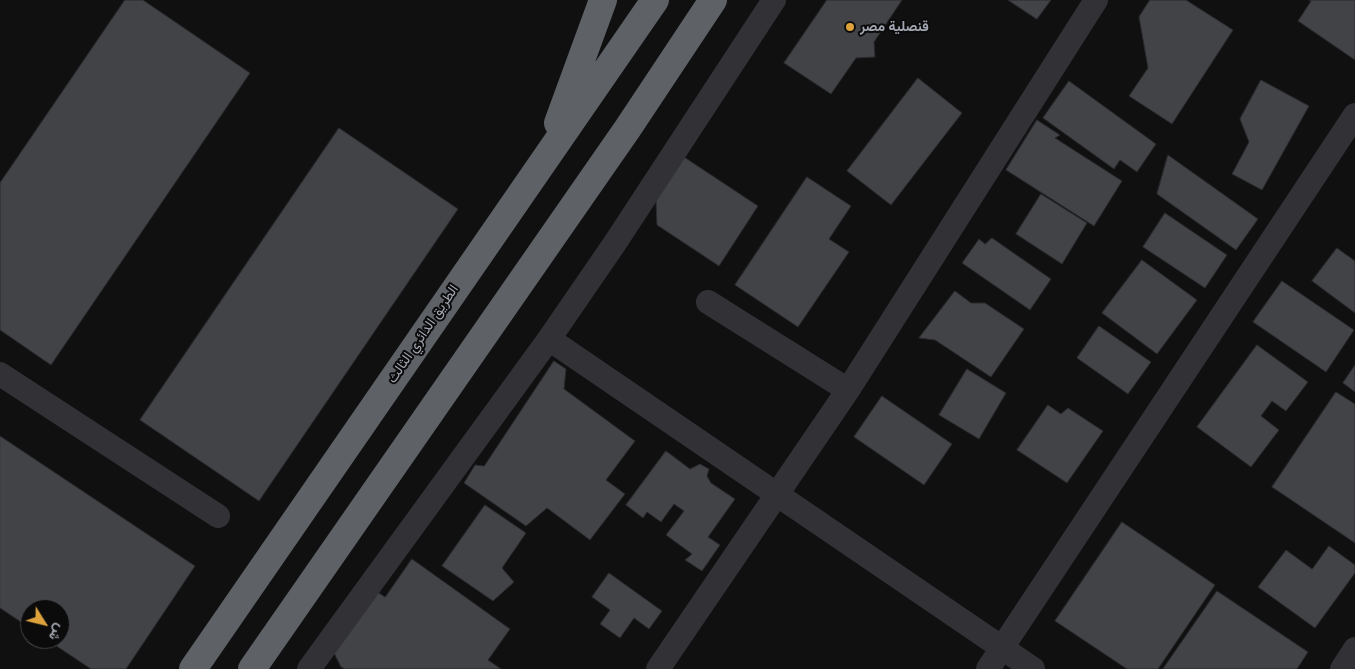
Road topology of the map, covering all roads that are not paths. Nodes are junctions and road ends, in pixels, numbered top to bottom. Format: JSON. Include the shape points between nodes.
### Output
{"nodes":[{"id":1,"x":603,"y":0,"type":"edge"},
{"id":2,"x":655,"y":0,"type":"edge"},
{"id":3,"x":713,"y":0,"type":"edge"},
{"id":4,"x":774,"y":0,"type":"edge"},
{"id":5,"x":1096,"y":0,"type":"edge"},
{"id":6,"x":1355,"y":115,"type":"edge"},
{"id":7,"x":544,"y":158,"type":"junction"},
{"id":8,"x":708,"y":302,"type":"dead end"},
{"id":9,"x":549,"y":339,"type":"junction"},
{"id":10,"x":0,"y":374,"type":"edge"},
{"id":11,"x":848,"y":390,"type":"junction"},
{"id":12,"x":778,"y":494,"type":"junction"},
{"id":13,"x":218,"y":516,"type":"dead end"},
{"id":14,"x":1002,"y":648,"type":"junction"},
{"id":15,"x":1355,"y":649,"type":"edge"},
{"id":16,"x":193,"y":669,"type":"edge"},
{"id":17,"x":252,"y":669,"type":"edge"},
{"id":18,"x":309,"y":669,"type":"edge"},
{"id":19,"x":658,"y":669,"type":"edge"},
{"id":20,"x":988,"y":669,"type":"edge"},
{"id":21,"x":1033,"y":669,"type":"edge"},
{"id":22,"x":1342,"y":669,"type":"edge"}],
"edges":[{"from":1,"to":7,"type":"highway"},
{"from":2,"to":7,"type":"highway","name":"الطريق الدائري الثالث"},
{"from":3,"to":17,"type":"highway","via":[[628,128]]},
{"from":4,"to":9,"type":"street"},
{"from":5,"to":11,"type":"street"},
{"from":6,"to":14,"type":"street"},
{"from":7,"to":16,"type":"highway","name":"الطريق الدائري الثالث"},
{"from":8,"to":11,"type":"street"},
{"from":9,"to":12,"type":"street"},
{"from":9,"to":18,"type":"street"},
{"from":10,"to":13,"type":"street"},
{"from":11,"to":12,"type":"street"},
{"from":12,"to":14,"type":"street"},
{"from":12,"to":19,"type":"street"},
{"from":14,"to":20,"type":"street"},
{"from":14,"to":21,"type":"street"},
{"from":15,"to":22,"type":"street"}]}
